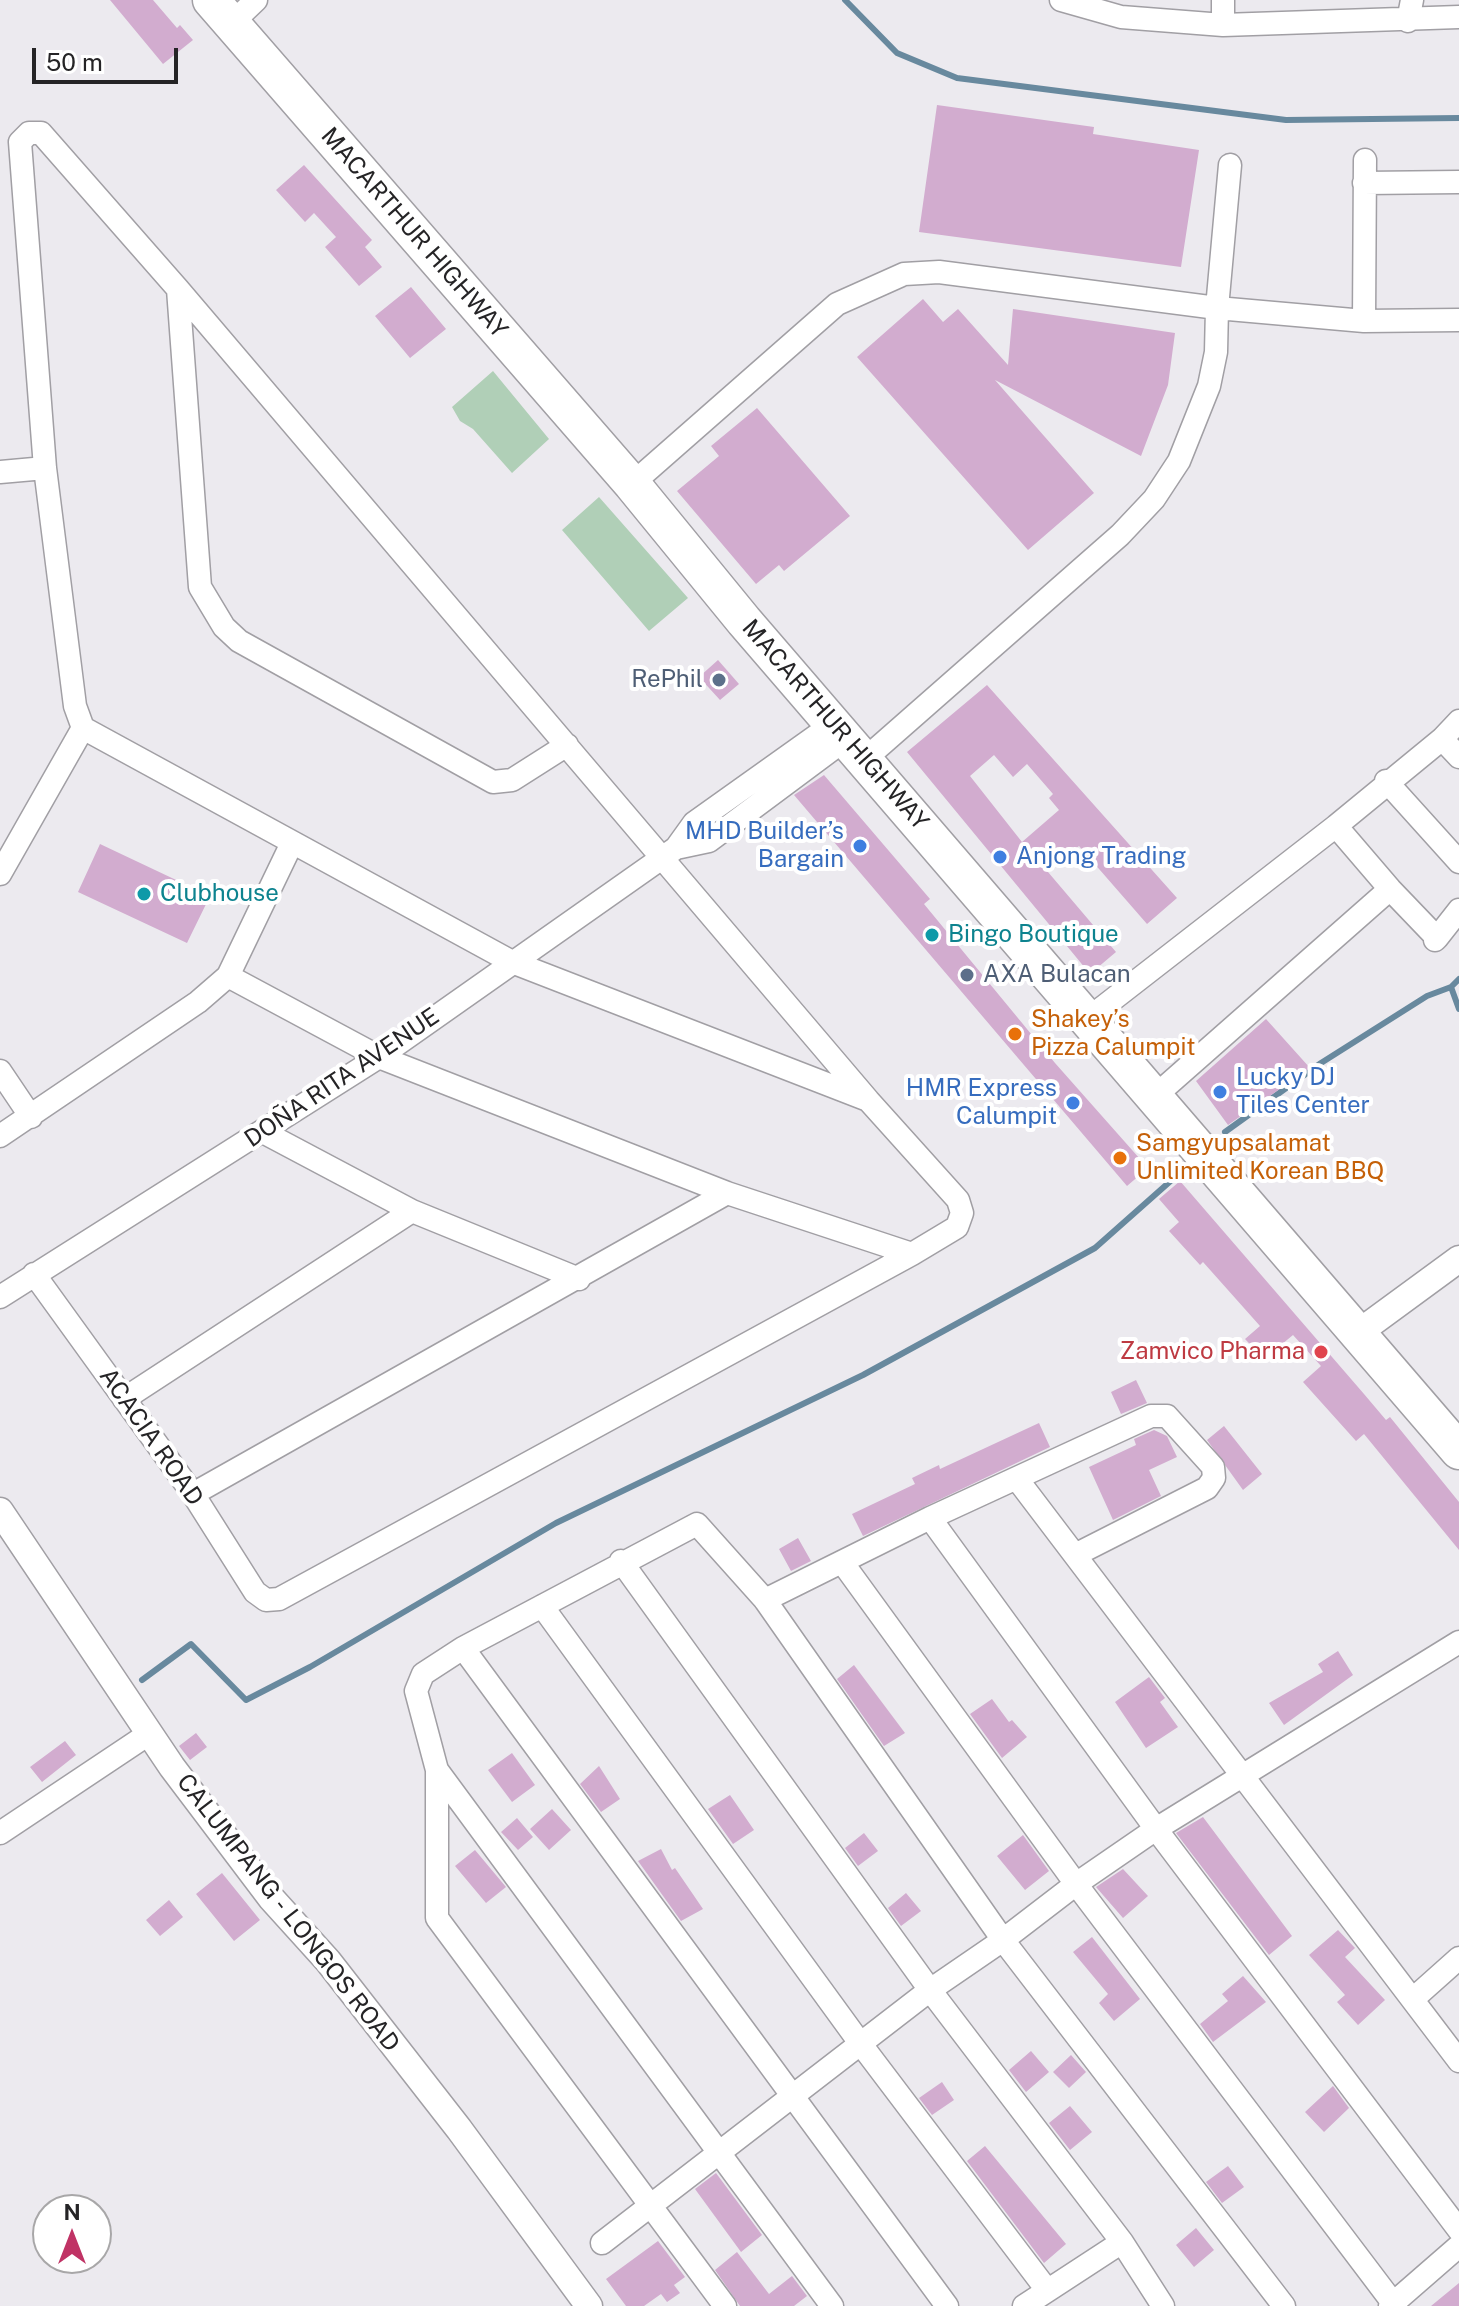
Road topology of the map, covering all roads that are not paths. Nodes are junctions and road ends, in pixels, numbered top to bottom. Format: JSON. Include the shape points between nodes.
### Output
{"nodes":[{"id":1,"x":1061,"y":0,"type":"edge"},
{"id":2,"x":1223,"y":0,"type":"edge"},
{"id":3,"x":233,"y":8,"type":"edge"},
{"id":4,"x":1410,"y":10,"type":"edge"},
{"id":5,"x":1459,"y":17,"type":"edge"},
{"id":6,"x":1223,"y":25,"type":"junction"},
{"id":7,"x":1365,"y":160,"type":"dead end"},
{"id":8,"x":1230,"y":165,"type":"dead end"},
{"id":9,"x":1459,"y":182,"type":"edge"},
{"id":10,"x":1364,"y":183,"type":"junction"},
{"id":11,"x":178,"y":289,"type":"junction"},
{"id":12,"x":1217,"y":308,"type":"junction"},
{"id":13,"x":1459,"y":320,"type":"edge"},
{"id":14,"x":1364,"y":321,"type":"junction"},
{"id":15,"x":45,"y":468,"type":"junction"},
{"id":16,"x":0,"y":472,"type":"edge"},
{"id":17,"x":632,"y":484,"type":"junction"},
{"id":18,"x":1459,"y":721,"type":"edge"},
{"id":19,"x":83,"y":728,"type":"junction"},
{"id":20,"x":1442,"y":739,"type":"junction"},
{"id":21,"x":848,"y":741,"type":"junction"},
{"id":22,"x":567,"y":745,"type":"junction"},
{"id":23,"x":1459,"y":757,"type":"edge"},
{"id":24,"x":1386,"y":781,"type":"junction"},
{"id":25,"x":1336,"y":826,"type":"junction"},
{"id":26,"x":292,"y":843,"type":"junction"},
{"id":27,"x":670,"y":853,"type":"junction"},
{"id":28,"x":1459,"y":862,"type":"edge"},
{"id":29,"x":3,"y":863,"type":"edge"},
{"id":30,"x":1390,"y":889,"type":"junction"},
{"id":31,"x":1459,"y":910,"type":"edge"},
{"id":32,"x":512,"y":962,"type":"junction"},
{"id":33,"x":228,"y":976,"type":"junction"},
{"id":34,"x":1089,"y":1018,"type":"junction"},
{"id":35,"x":379,"y":1057,"type":"junction"},
{"id":36,"x":0,"y":1071,"type":"edge"},
{"id":37,"x":1155,"y":1096,"type":"junction"},
{"id":38,"x":868,"y":1100,"type":"junction"},
{"id":39,"x":31,"y":1117,"type":"junction"},
{"id":40,"x":263,"y":1132,"type":"junction"},
{"id":41,"x":0,"y":1136,"type":"edge"},
{"id":42,"x":727,"y":1193,"type":"junction"},
{"id":43,"x":412,"y":1211,"type":"junction"},
{"id":44,"x":912,"y":1254,"type":"junction"},
{"id":45,"x":1459,"y":1259,"type":"edge"},
{"id":46,"x":34,"y":1274,"type":"junction"},
{"id":47,"x":579,"y":1279,"type":"junction"},
{"id":48,"x":0,"y":1297,"type":"edge"},
{"id":49,"x":1358,"y":1333,"type":"junction"},
{"id":50,"x":124,"y":1399,"type":"junction"},
{"id":51,"x":1459,"y":1451,"type":"edge"},
{"id":52,"x":1017,"y":1479,"type":"junction"},
{"id":53,"x":193,"y":1494,"type":"junction"},
{"id":54,"x":0,"y":1511,"type":"edge"},
{"id":55,"x":930,"y":1518,"type":"junction"},
{"id":56,"x":1077,"y":1554,"type":"junction"},
{"id":57,"x":621,"y":1561,"type":"junction"},
{"id":58,"x":842,"y":1562,"type":"junction"},
{"id":59,"x":765,"y":1600,"type":"junction"},
{"id":60,"x":542,"y":1606,"type":"junction"},
{"id":61,"x":1459,"y":1642,"type":"edge"},
{"id":62,"x":463,"y":1648,"type":"junction"},
{"id":63,"x":150,"y":1733,"type":"junction"},
{"id":64,"x":437,"y":1770,"type":"junction"},
{"id":65,"x":1242,"y":1777,"type":"junction"},
{"id":66,"x":1156,"y":1829,"type":"junction"},
{"id":67,"x":0,"y":1833,"type":"edge"},
{"id":68,"x":1076,"y":1884,"type":"junction"},
{"id":69,"x":1003,"y":1940,"type":"junction"},
{"id":70,"x":1459,"y":1958,"type":"edge"},
{"id":71,"x":930,"y":1990,"type":"junction"},
{"id":72,"x":1413,"y":1999,"type":"junction"},
{"id":73,"x":860,"y":2043,"type":"junction"},
{"id":74,"x":1459,"y":2061,"type":"edge"},
{"id":75,"x":791,"y":2095,"type":"junction"},
{"id":76,"x":718,"y":2154,"type":"junction"},
{"id":77,"x":649,"y":2207,"type":"junction"},
{"id":78,"x":1459,"y":2230,"type":"edge"},
{"id":79,"x":1122,"y":2242,"type":"junction"},
{"id":80,"x":602,"y":2243,"type":"dead end"},
{"id":81,"x":1459,"y":2246,"type":"edge"},
{"id":82,"x":1047,"y":2290,"type":"junction"},
{"id":83,"x":1392,"y":2304,"type":"edge"},
{"id":84,"x":589,"y":2306,"type":"edge"},
{"id":85,"x":725,"y":2306,"type":"edge"},
{"id":86,"x":832,"y":2306,"type":"edge"},
{"id":87,"x":947,"y":2306,"type":"edge"},
{"id":88,"x":1024,"y":2306,"type":"edge"},
{"id":89,"x":1163,"y":2306,"type":"edge"},
{"id":90,"x":1284,"y":2306,"type":"edge"}],
"edges":[{"from":1,"to":6,"type":"street","via":[[1121,17]]},
{"from":2,"to":6,"type":"street"},
{"from":3,"to":17,"type":"highway","name":"MACARTHUR HIGHWAY"},
{"from":4,"to":5,"type":"street"},
{"from":4,"to":6,"type":"street"},
{"from":7,"to":10,"type":"street"},
{"from":8,"to":12,"type":"street","name":"DOÑA RITA AVENUE"},
{"from":9,"to":10,"type":"street"},
{"from":10,"to":14,"type":"street"},
{"from":11,"to":15,"type":"street","via":[[41,133],[29,133],[20,142]]},
{"from":11,"to":22,"type":"street"},
{"from":11,"to":22,"type":"street","via":[[200,587],[224,627],[239,641],[493,782],[512,780]]},
{"from":12,"to":14,"type":"street"},
{"from":12,"to":17,"type":"street","via":[[939,272],[904,274],[837,304]]},
{"from":12,"to":21,"type":"street","name":"DOÑA RITA AVENUE","via":[[1209,386],[1179,461],[1154,499],[1120,535]]},
{"from":13,"to":14,"type":"street"},
{"from":15,"to":16,"type":"street"},
{"from":15,"to":19,"type":"street","via":[[75,706]]},
{"from":17,"to":21,"type":"highway","name":"MACARTHUR HIGHWAY"},
{"from":18,"to":20,"type":"street"},
{"from":19,"to":26,"type":"street"},
{"from":19,"to":29,"type":"street"},
{"from":20,"to":23,"type":"street"},
{"from":20,"to":24,"type":"street"},
{"from":21,"to":27,"type":"street","name":"DOÑA RITA AVENUE","via":[[709,841]]},
{"from":21,"to":34,"type":"highway","name":"MACARTHUR HIGHWAY"},
{"from":22,"to":27,"type":"street"},
{"from":24,"to":25,"type":"street"},
{"from":24,"to":28,"type":"street"},
{"from":25,"to":30,"type":"street"},
{"from":25,"to":34,"type":"street"},
{"from":26,"to":32,"type":"street"},
{"from":26,"to":33,"type":"street"},
{"from":27,"to":32,"type":"street","name":"DOÑA RITA AVENUE"},
{"from":27,"to":38,"type":"street"},
{"from":30,"to":31,"type":"street","via":[[1436,939]]},
{"from":30,"to":37,"type":"street"},
{"from":32,"to":35,"type":"street","name":"DOÑA RITA AVENUE"},
{"from":32,"to":38,"type":"street"},
{"from":33,"to":35,"type":"street"},
{"from":33,"to":39,"type":"street"},
{"from":34,"to":37,"type":"highway","name":"MACARTHUR HIGHWAY"},
{"from":35,"to":40,"type":"street","name":"DOÑA RITA AVENUE"},
{"from":35,"to":42,"type":"street"},
{"from":36,"to":39,"type":"street"},
{"from":37,"to":49,"type":"highway","name":"MACARTHUR HIGHWAY"},
{"from":38,"to":44,"type":"street","via":[[958,1200],[962,1213],[957,1227]]},
{"from":39,"to":41,"type":"street"},
{"from":40,"to":43,"type":"street"},
{"from":40,"to":46,"type":"street","name":"DOÑA RITA AVENUE"},
{"from":42,"to":44,"type":"street"},
{"from":42,"to":47,"type":"street"},
{"from":43,"to":47,"type":"street"},
{"from":43,"to":50,"type":"street"},
{"from":44,"to":53,"type":"street","name":"ACACIA ROAD","via":[[279,1599],[266,1600],[255,1592]]},
{"from":45,"to":49,"type":"street"},
{"from":46,"to":48,"type":"street","name":"DOÑA RITA AVENUE"},
{"from":46,"to":50,"type":"street","name":"ACACIA ROAD"},
{"from":47,"to":53,"type":"street"},
{"from":49,"to":51,"type":"highway","name":"MACARTHUR HIGHWAY"},
{"from":50,"to":53,"type":"street","name":"ACACIA ROAD"},
{"from":52,"to":55,"type":"street"},
{"from":52,"to":56,"type":"street"},
{"from":52,"to":56,"type":"street","via":[[1159,1414],[1175,1421],[1207,1457],[1214,1478],[1198,1495]]},
{"from":54,"to":63,"type":"street","name":"CALUMPANG - LONGOS ROAD"},
{"from":55,"to":58,"type":"street"},
{"from":55,"to":66,"type":"street"},
{"from":56,"to":65,"type":"street"},
{"from":57,"to":59,"type":"street","via":[[697,1524]]},
{"from":57,"to":60,"type":"street"},
{"from":57,"to":71,"type":"street"},
{"from":58,"to":59,"type":"street"},
{"from":58,"to":68,"type":"street"},
{"from":59,"to":69,"type":"street"},
{"from":60,"to":62,"type":"street"},
{"from":60,"to":73,"type":"street"},
{"from":61,"to":65,"type":"street"},
{"from":62,"to":64,"type":"street","via":[[423,1674],[416,1691]]},
{"from":62,"to":75,"type":"street"},
{"from":63,"to":67,"type":"street"},
{"from":63,"to":84,"type":"street","name":"CALUMPANG - LONGOS ROAD","via":[[271,1898],[328,1961],[459,2129]]},
{"from":64,"to":76,"type":"street"},
{"from":64,"to":77,"type":"street","via":[[437,1918]]},
{"from":65,"to":66,"type":"street"},
{"from":65,"to":72,"type":"street"},
{"from":66,"to":68,"type":"street"},
{"from":66,"to":78,"type":"street"},
{"from":68,"to":69,"type":"street"},
{"from":68,"to":83,"type":"street"},
{"from":69,"to":71,"type":"street"},
{"from":69,"to":90,"type":"street"},
{"from":70,"to":72,"type":"street"},
{"from":71,"to":73,"type":"street"},
{"from":71,"to":79,"type":"street"},
{"from":72,"to":74,"type":"street"},
{"from":73,"to":75,"type":"street"},
{"from":73,"to":82,"type":"street"},
{"from":75,"to":76,"type":"street"},
{"from":75,"to":87,"type":"street"},
{"from":76,"to":77,"type":"street"},
{"from":76,"to":86,"type":"street"},
{"from":77,"to":80,"type":"street"},
{"from":77,"to":85,"type":"street"},
{"from":79,"to":82,"type":"street"},
{"from":79,"to":89,"type":"street"},
{"from":81,"to":83,"type":"street"},
{"from":82,"to":88,"type":"street"}]}
